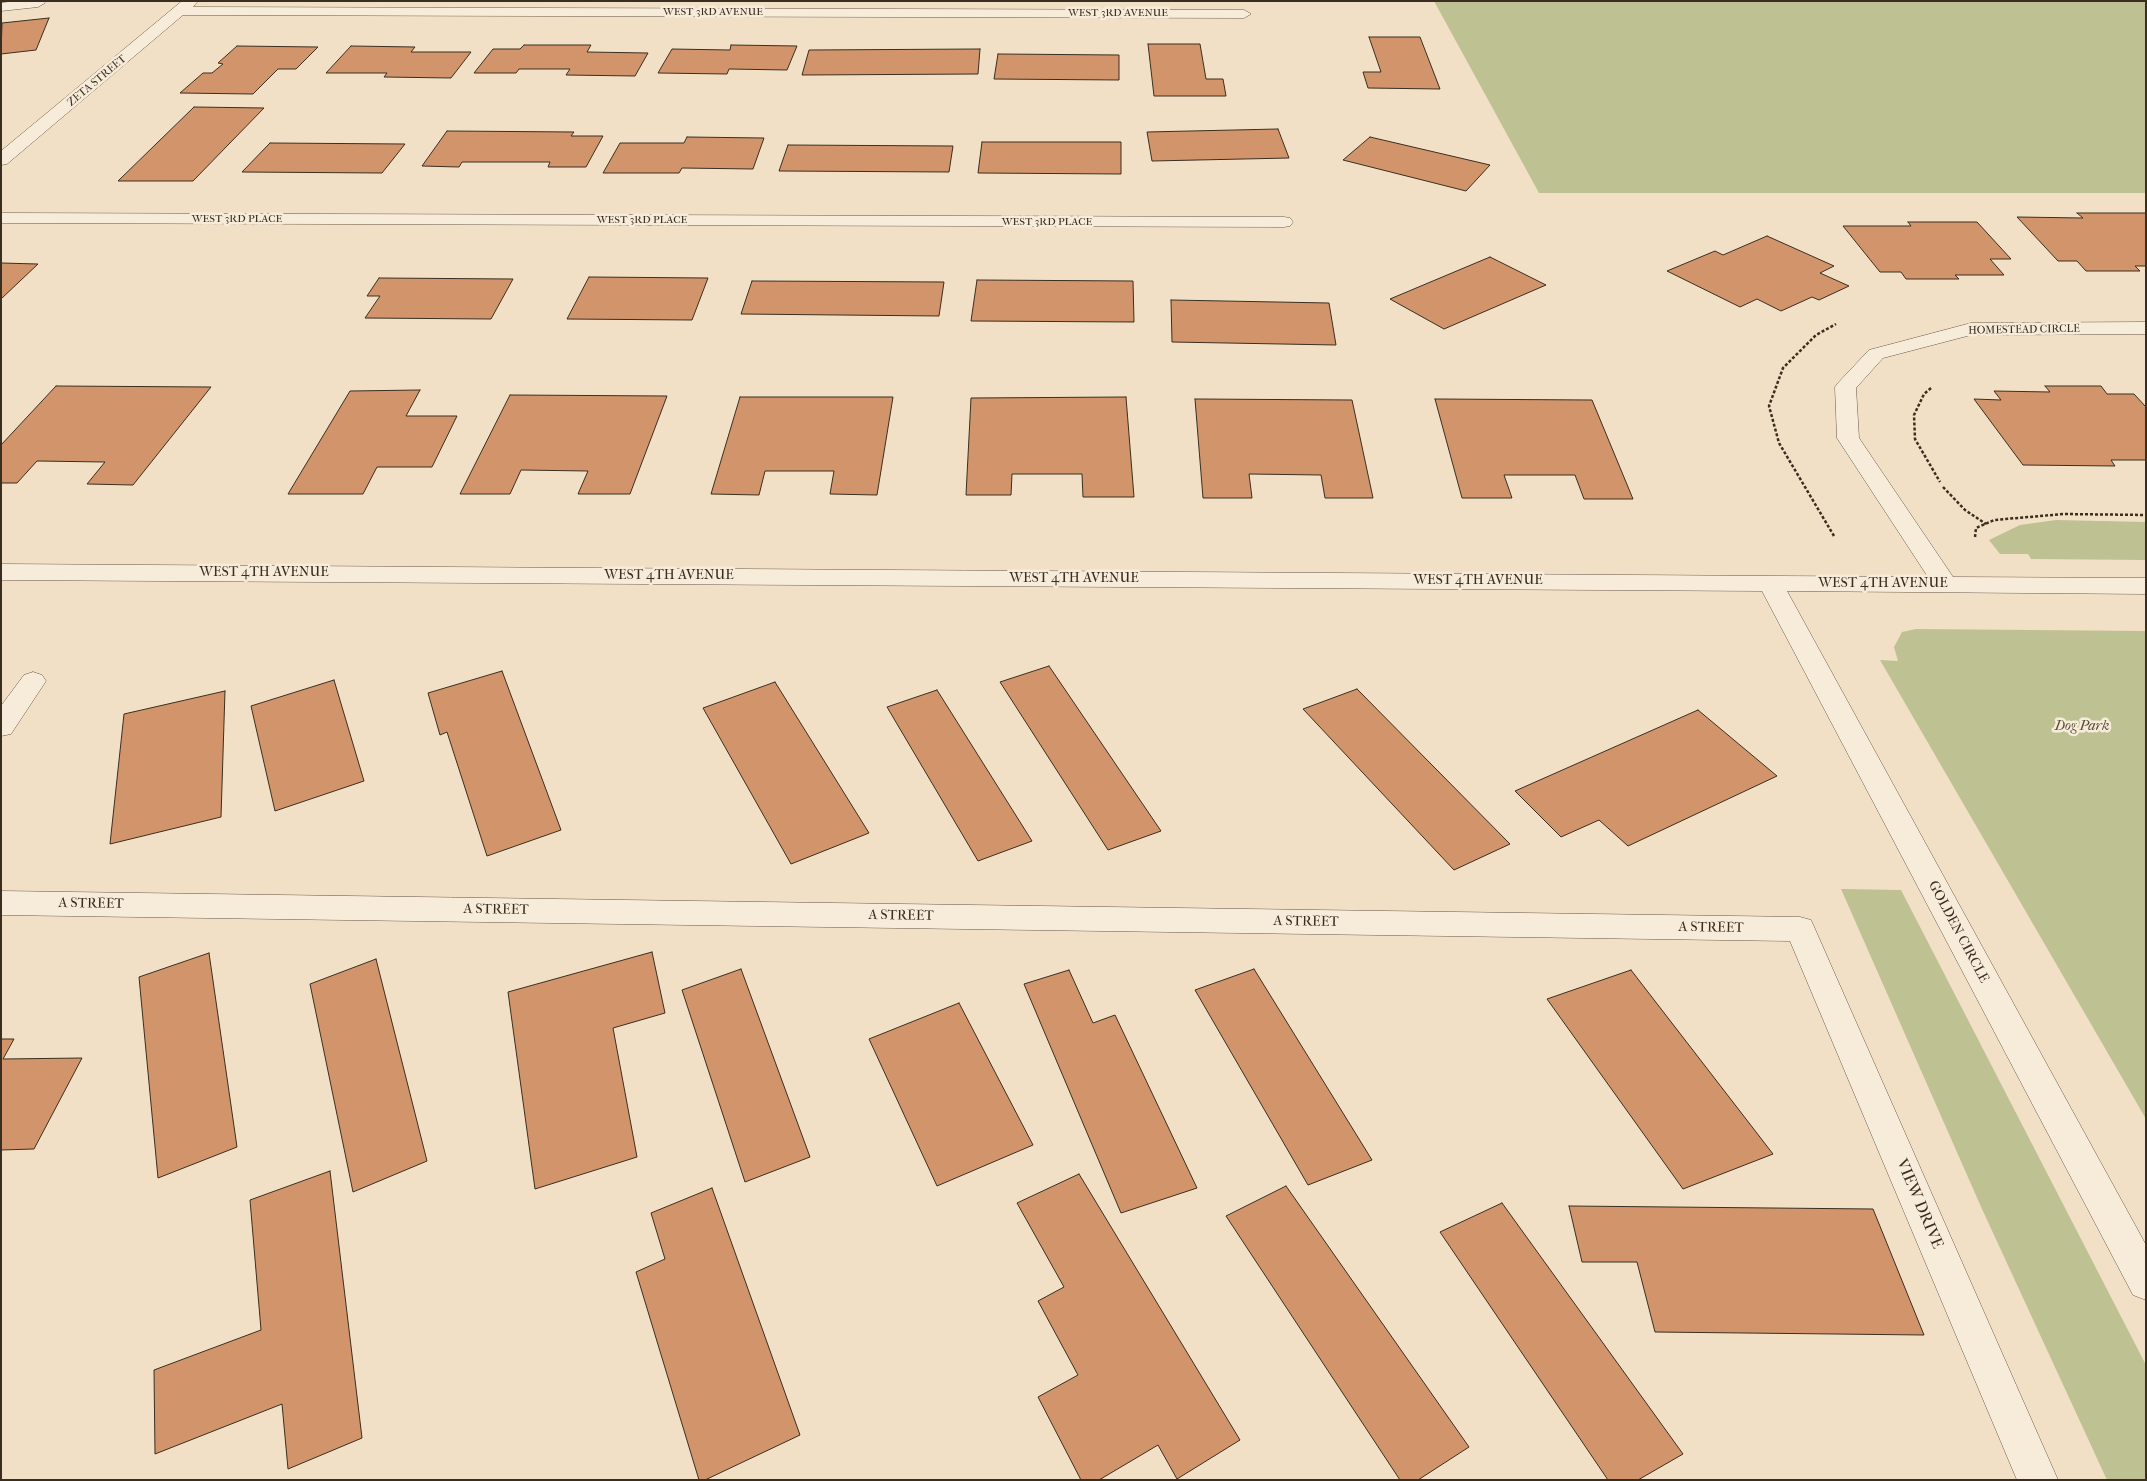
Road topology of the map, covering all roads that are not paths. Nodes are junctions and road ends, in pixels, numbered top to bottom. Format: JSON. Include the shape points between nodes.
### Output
{"nodes":[{"id":1,"x":38,"y":3,"type":"dead end"},
{"id":2,"x":186,"y":6,"type":"edge"},
{"id":3,"x":1,"y":7,"type":"edge"},
{"id":4,"x":1244,"y":14,"type":"dead end"},
{"id":5,"x":10,"y":147,"type":"edge"},
{"id":6,"x":1,"y":160,"type":"edge"},
{"id":7,"x":1,"y":218,"type":"edge"},
{"id":8,"x":1284,"y":222,"type":"dead end"},
{"id":9,"x":2146,"y":328,"type":"edge"},
{"id":10,"x":1,"y":572,"type":"edge"},
{"id":11,"x":1770,"y":583,"type":"junction"},
{"id":12,"x":1945,"y":584,"type":"junction"},
{"id":13,"x":2146,"y":586,"type":"edge"},
{"id":14,"x":33,"y":681,"type":"dead end"},
{"id":15,"x":1,"y":728,"type":"edge"},
{"id":16,"x":1,"y":902,"type":"edge"},
{"id":17,"x":1800,"y":929,"type":"joint"},
{"id":18,"x":2146,"y":1282,"type":"edge"},
{"id":19,"x":2038,"y":1480,"type":"edge"}],
"edges":[{"from":1,"to":3,"type":"street"},
{"from":2,"to":4,"type":"street","name":"WEST 3RD AVENUE"},
{"from":2,"to":5,"type":"street","name":"ZETA STREET"},
{"from":5,"to":6,"type":"street","name":"ZETA STREET"},
{"from":7,"to":8,"type":"street","name":"WEST 3RD PLACE"},
{"from":9,"to":12,"type":"street","name":"HOMESTEAD CIRCLE","via":[[1971,328],[1876,354],[1845,387],[1848,438]]},
{"from":10,"to":11,"type":"street","name":"WEST 4TH AVENUE"},
{"from":11,"to":12,"type":"street","name":"WEST 4TH AVENUE"},
{"from":11,"to":18,"type":"street","name":"GOLDEN CIRCLE"},
{"from":12,"to":13,"type":"street","name":"WEST 4TH AVENUE"},
{"from":14,"to":15,"type":"street"},
{"from":16,"to":17,"type":"street","name":"A STREET"},
{"from":17,"to":19,"type":"street","name":"VIEW DRIVE"}]}
